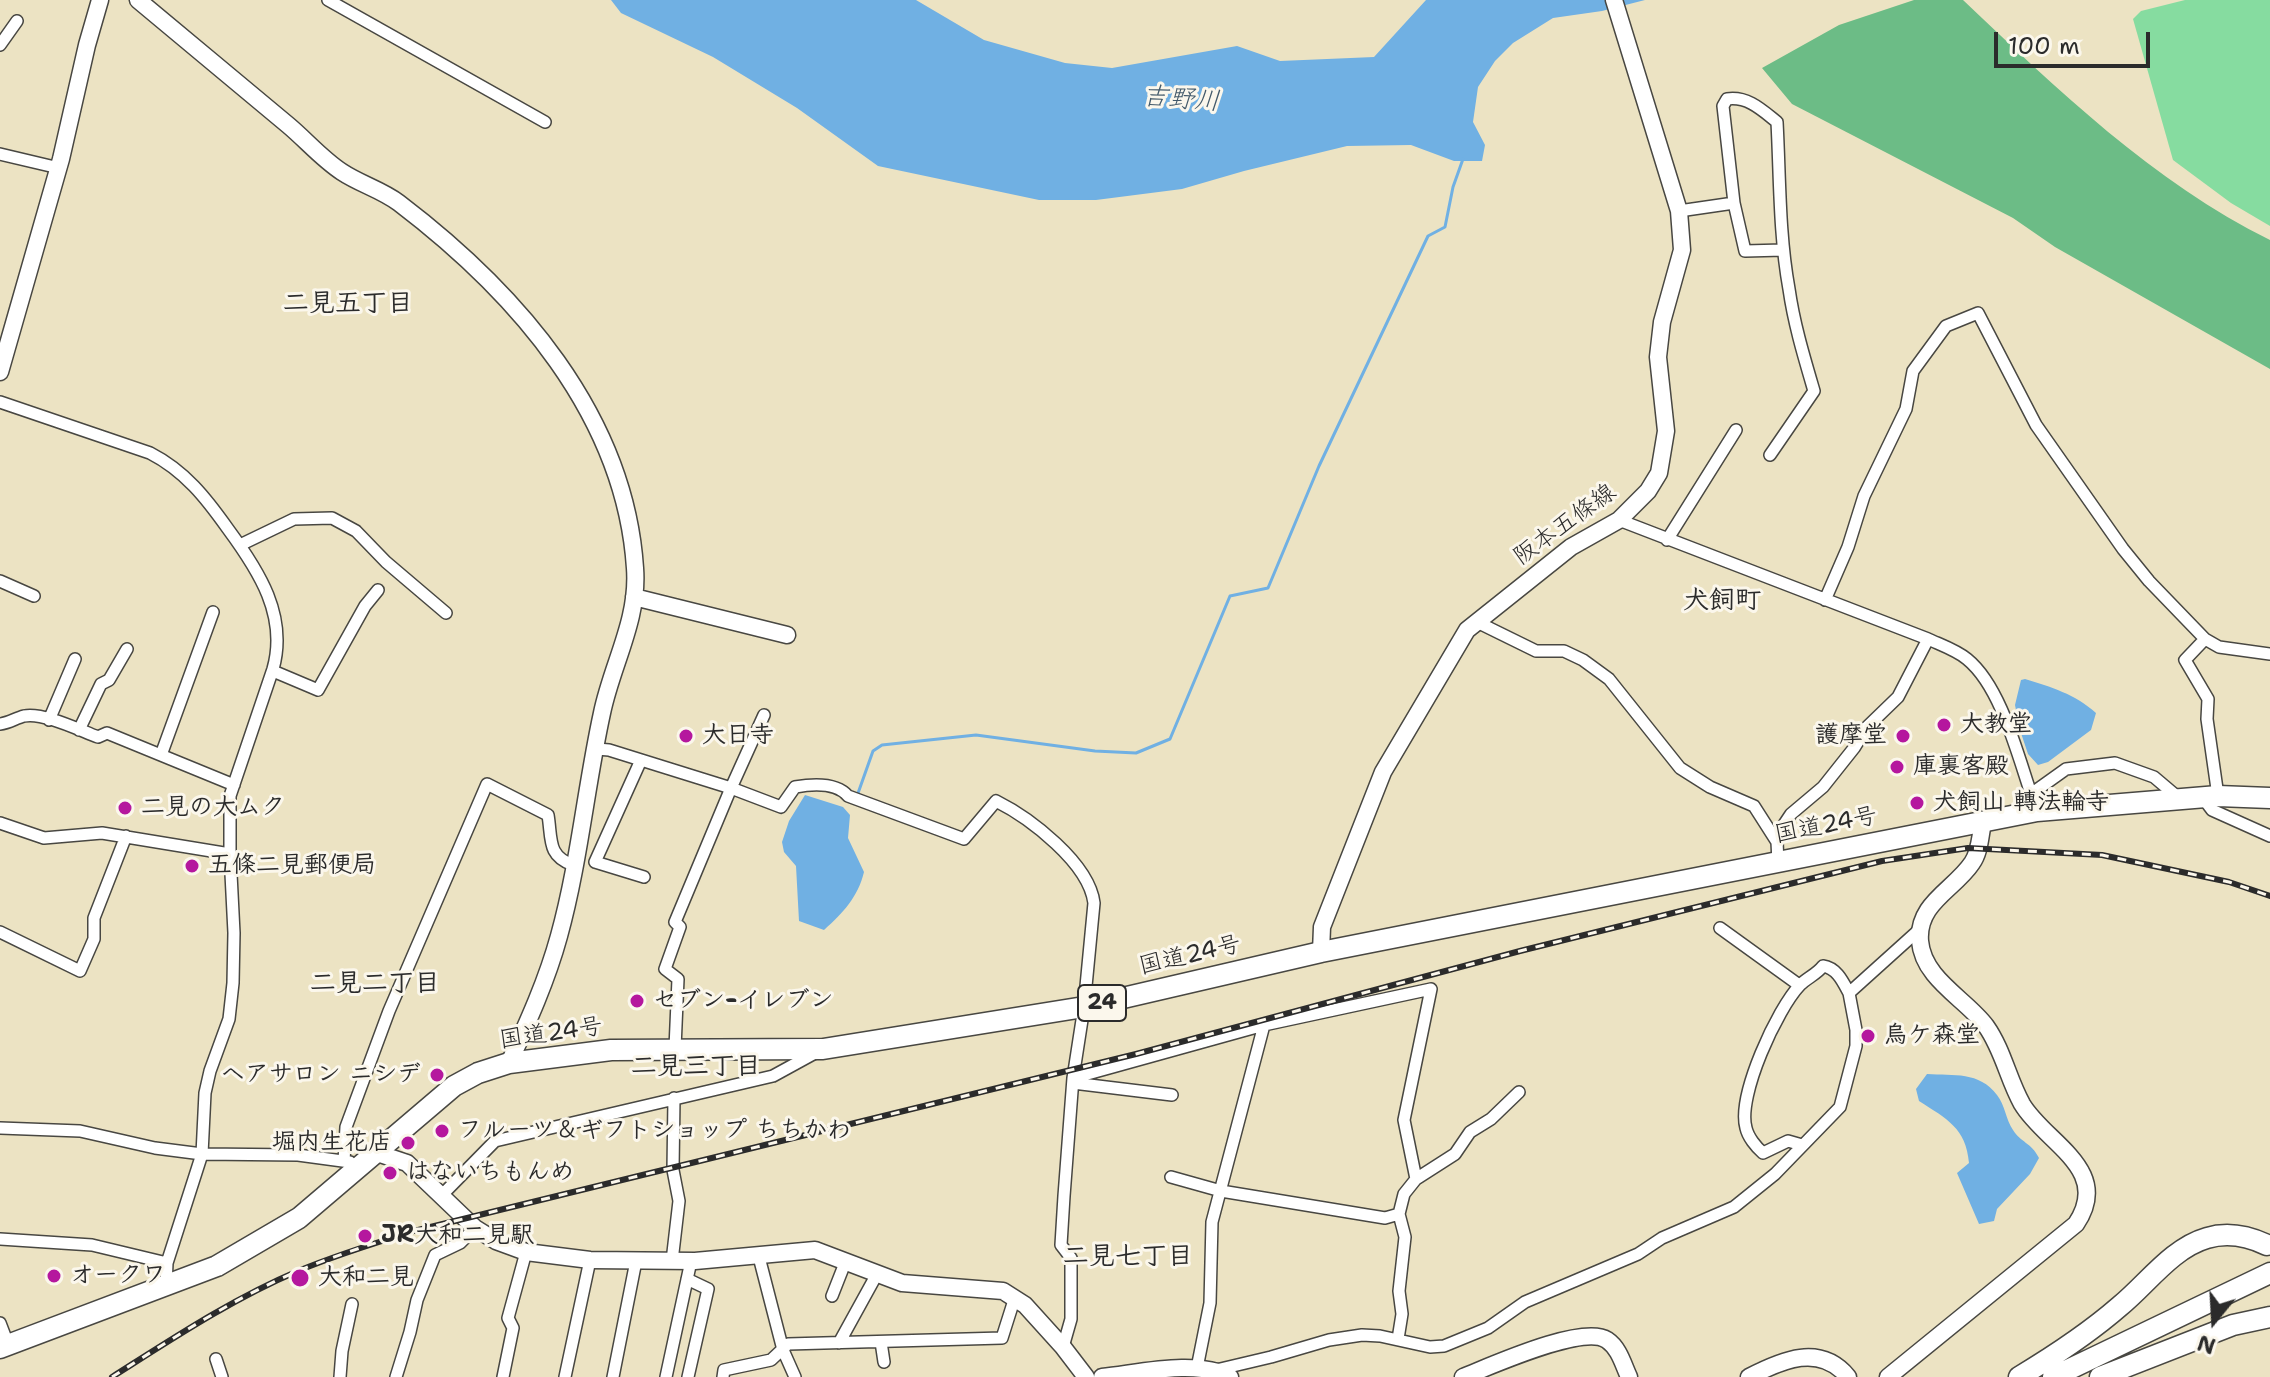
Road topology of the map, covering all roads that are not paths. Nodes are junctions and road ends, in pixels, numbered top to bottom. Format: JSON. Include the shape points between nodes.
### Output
{"nodes":[{"id":1,"x":100,"y":0,"type":"edge"},
{"id":2,"x":138,"y":0,"type":"edge"},
{"id":3,"x":328,"y":0,"type":"edge"},
{"id":4,"x":1614,"y":0,"type":"edge"},
{"id":5,"x":17,"y":21,"type":"dead end"},
{"id":6,"x":0,"y":45,"type":"edge"},
{"id":7,"x":545,"y":122,"type":"dead end"},
{"id":8,"x":0,"y":154,"type":"edge"},
{"id":9,"x":59,"y":168,"type":"junction"},
{"id":10,"x":1734,"y":203,"type":"junction"},
{"id":11,"x":1679,"y":211,"type":"junction"},
{"id":12,"x":1783,"y":250,"type":"junction"},
{"id":13,"x":0,"y":372,"type":"edge"},
{"id":14,"x":0,"y":402,"type":"edge"},
{"id":15,"x":1736,"y":430,"type":"dead end"},
{"id":16,"x":1770,"y":455,"type":"dead end"},
{"id":17,"x":1619,"y":520,"type":"junction"},
{"id":18,"x":1667,"y":540,"type":"junction"},
{"id":19,"x":240,"y":545,"type":"junction"},
{"id":20,"x":0,"y":581,"type":"edge"},
{"id":21,"x":378,"y":590,"type":"dead end"},
{"id":22,"x":34,"y":596,"type":"dead end"},
{"id":23,"x":634,"y":597,"type":"junction"},
{"id":24,"x":1825,"y":600,"type":"junction"},
{"id":25,"x":213,"y":612,"type":"dead end"},
{"id":26,"x":446,"y":613,"type":"dead end"},
{"id":27,"x":1477,"y":622,"type":"junction"},
{"id":28,"x":787,"y":635,"type":"dead end"},
{"id":29,"x":1928,"y":639,"type":"junction"},
{"id":30,"x":2205,"y":639,"type":"junction"},
{"id":31,"x":127,"y":649,"type":"dead end"},
{"id":32,"x":2270,"y":654,"type":"edge"},
{"id":33,"x":75,"y":659,"type":"dead end"},
{"id":34,"x":273,"y":671,"type":"junction"},
{"id":35,"x":764,"y":715,"type":"dead end"},
{"id":36,"x":49,"y":720,"type":"junction"},
{"id":37,"x":0,"y":724,"type":"edge"},
{"id":38,"x":79,"y":730,"type":"junction"},
{"id":39,"x":597,"y":749,"type":"junction"},
{"id":40,"x":161,"y":755,"type":"junction"},
{"id":41,"x":641,"y":760,"type":"junction"},
{"id":42,"x":234,"y":785,"type":"junction"},
{"id":43,"x":731,"y":788,"type":"junction"},
{"id":44,"x":2211,"y":797,"type":"junction"},
{"id":45,"x":2270,"y":798,"type":"edge"},
{"id":46,"x":2180,"y":799,"type":"junction"},
{"id":47,"x":2034,"y":802,"type":"junction"},
{"id":48,"x":0,"y":823,"type":"edge"},
{"id":49,"x":1983,"y":823,"type":"junction"},
{"id":50,"x":126,"y":836,"type":"junction"},
{"id":51,"x":2270,"y":836,"type":"edge"},
{"id":52,"x":1778,"y":852,"type":"junction"},
{"id":53,"x":230,"y":854,"type":"junction"},
{"id":54,"x":573,"y":865,"type":"junction"},
{"id":55,"x":644,"y":877,"type":"dead end"},
{"id":56,"x":1720,"y":928,"type":"dead end"},
{"id":57,"x":1920,"y":929,"type":"junction"},
{"id":58,"x":0,"y":932,"type":"edge"},
{"id":59,"x":1321,"y":952,"type":"junction"},
{"id":60,"x":1799,"y":985,"type":"junction"},
{"id":61,"x":1849,"y":993,"type":"junction"},
{"id":62,"x":1084,"y":1007,"type":"junction"},
{"id":63,"x":1264,"y":1025,"type":"junction"},
{"id":64,"x":675,"y":1048,"type":"junction"},
{"id":65,"x":823,"y":1049,"type":"junction"},
{"id":66,"x":509,"y":1063,"type":"junction"},
{"id":67,"x":1073,"y":1081,"type":"junction"},
{"id":68,"x":1519,"y":1092,"type":"dead end"},
{"id":69,"x":1172,"y":1095,"type":"dead end"},
{"id":70,"x":674,"y":1098,"type":"junction"},
{"id":71,"x":0,"y":1128,"type":"edge"},
{"id":72,"x":1802,"y":1145,"type":"junction"},
{"id":73,"x":202,"y":1154,"type":"junction"},
{"id":74,"x":360,"y":1159,"type":"junction"},
{"id":75,"x":1171,"y":1177,"type":"dead end"},
{"id":76,"x":1416,"y":1179,"type":"junction"},
{"id":77,"x":1221,"y":1191,"type":"junction"},
{"id":78,"x":442,"y":1195,"type":"junction"},
{"id":79,"x":1399,"y":1214,"type":"junction"},
{"id":80,"x":475,"y":1228,"type":"junction"},
{"id":81,"x":0,"y":1239,"type":"edge"},
{"id":82,"x":2267,"y":1245,"type":"dead end"},
{"id":83,"x":526,"y":1252,"type":"junction"},
{"id":84,"x":759,"y":1257,"type":"junction"},
{"id":85,"x":590,"y":1260,"type":"junction"},
{"id":86,"x":636,"y":1261,"type":"junction"},
{"id":87,"x":672,"y":1261,"type":"junction"},
{"id":88,"x":691,"y":1261,"type":"junction"},
{"id":89,"x":167,"y":1263,"type":"junction"},
{"id":90,"x":845,"y":1263,"type":"junction"},
{"id":91,"x":2270,"y":1273,"type":"edge"},
{"id":92,"x":877,"y":1274,"type":"junction"},
{"id":93,"x":687,"y":1279,"type":"junction"},
{"id":94,"x":166,"y":1286,"type":"junction"},
{"id":95,"x":832,"y":1296,"type":"dead end"},
{"id":96,"x":1015,"y":1297,"type":"junction"},
{"id":97,"x":352,"y":1304,"type":"dead end"},
{"id":98,"x":2270,"y":1317,"type":"edge"},
{"id":99,"x":0,"y":1323,"type":"edge"},
{"id":100,"x":1398,"y":1339,"type":"junction"},
{"id":101,"x":881,"y":1342,"type":"junction"},
{"id":102,"x":839,"y":1343,"type":"junction"},
{"id":103,"x":4,"y":1346,"type":"edge"},
{"id":104,"x":1063,"y":1347,"type":"junction"},
{"id":105,"x":783,"y":1350,"type":"junction"},
{"id":106,"x":216,"y":1359,"type":"dead end"},
{"id":107,"x":884,"y":1362,"type":"dead end"},
{"id":108,"x":1197,"y":1368,"type":"junction"},
{"id":109,"x":1223,"y":1373,"type":"edge"},
{"id":110,"x":1890,"y":1375,"type":"edge"},
{"id":111,"x":222,"y":1377,"type":"edge"},
{"id":112,"x":340,"y":1377,"type":"edge"},
{"id":113,"x":396,"y":1377,"type":"edge"},
{"id":114,"x":503,"y":1377,"type":"edge"},
{"id":115,"x":565,"y":1377,"type":"edge"},
{"id":116,"x":613,"y":1377,"type":"edge"},
{"id":117,"x":666,"y":1377,"type":"edge"},
{"id":118,"x":688,"y":1377,"type":"edge"},
{"id":119,"x":723,"y":1377,"type":"edge"},
{"id":120,"x":795,"y":1377,"type":"edge"},
{"id":121,"x":1086,"y":1377,"type":"edge"},
{"id":122,"x":1102,"y":1377,"type":"edge"},
{"id":123,"x":1463,"y":1377,"type":"edge"},
{"id":124,"x":1629,"y":1377,"type":"edge"},
{"id":125,"x":1749,"y":1377,"type":"edge"},
{"id":126,"x":1848,"y":1377,"type":"edge"},
{"id":127,"x":2019,"y":1377,"type":"edge"},
{"id":128,"x":2053,"y":1377,"type":"edge"},
{"id":129,"x":2100,"y":1377,"type":"edge"}],
"edges":[{"from":1,"to":9,"type":"street"},
{"from":2,"to":23,"type":"street","via":[[341,172],[396,200],[476,267],[522,315],[580,397],[608,452],[632,541]]},
{"from":3,"to":7,"type":"street"},
{"from":4,"to":11,"type":"street","name":"阪本五條線"},
{"from":5,"to":6,"type":"street"},
{"from":8,"to":9,"type":"street"},
{"from":9,"to":13,"type":"street"},
{"from":10,"to":11,"type":"street"},
{"from":10,"to":12,"type":"street","via":[[1745,251]]},
{"from":10,"to":12,"type":"street","via":[[1723,106],[1727,99],[1739,97],[1777,122]]},
{"from":11,"to":17,"type":"street","name":"阪本五條線","via":[[1682,250],[1658,357],[1666,431],[1659,473]]},
{"from":12,"to":16,"type":"street","via":[[1814,391]]},
{"from":14,"to":19,"type":"street","via":[[167,461],[198,487]]},
{"from":15,"to":18,"type":"street"},
{"from":17,"to":18,"type":"street"},
{"from":17,"to":27,"type":"street","name":"阪本五條線","via":[[1571,547]]},
{"from":18,"to":24,"type":"street"},
{"from":19,"to":26,"type":"street","via":[[294,519],[332,518],[356,531]]},
{"from":19,"to":34,"type":"street","via":[[255,566],[278,628]]},
{"from":20,"to":22,"type":"street"},
{"from":21,"to":34,"type":"street","via":[[318,690]]},
{"from":23,"to":28,"type":"street"},
{"from":23,"to":39,"type":"street","via":[[627,637],[602,711]]},
{"from":24,"to":29,"type":"street"},
{"from":24,"to":30,"type":"street","via":[[1864,496],[1906,409],[1913,371],[1946,326],[1978,313],[2036,425],[2123,549]]},
{"from":25,"to":40,"type":"street"},
{"from":27,"to":52,"type":"street","via":[[1536,651],[1564,651],[1609,679],[1680,768],[1754,806]]},
{"from":27,"to":59,"type":"street","name":"阪本五條線","via":[[1442,669],[1383,772],[1322,927]]},
{"from":29,"to":47,"type":"street","via":[[1965,657],[1981,672],[1998,699]]},
{"from":29,"to":52,"type":"street","via":[[1898,697],[1867,727],[1823,787],[1791,814],[1781,829]]},
{"from":30,"to":32,"type":"street","via":[[2219,647]]},
{"from":30,"to":44,"type":"street","via":[[2185,660],[2208,699]]},
{"from":31,"to":38,"type":"street","via":[[109,680],[101,684]]},
{"from":33,"to":36,"type":"street"},
{"from":34,"to":42,"type":"street"},
{"from":35,"to":43,"type":"street"},
{"from":36,"to":37,"type":"street","via":[[24,716]]},
{"from":36,"to":38,"type":"street"},
{"from":38,"to":40,"type":"street","via":[[98,737],[107,733]]},
{"from":39,"to":41,"type":"street"},
{"from":39,"to":54,"type":"street"},
{"from":40,"to":42,"type":"street"},
{"from":41,"to":43,"type":"street"},
{"from":41,"to":55,"type":"street","via":[[595,862]]},
{"from":42,"to":53,"type":"street","via":[[228,813]]},
{"from":43,"to":62,"type":"street","via":[[781,807],[795,787],[841,788],[848,796],[964,839],[996,801],[1047,834],[1093,893]]},
{"from":43,"to":64,"type":"street","via":[[675,922],[680,927],[665,969],[678,979]]},
{"from":44,"to":45,"type":"highway","name":"国道24号","number":"24"},
{"from":44,"to":46,"type":"highway","name":"国道24号","number":"24"},
{"from":44,"to":51,"type":"street","via":[[2212,810]]},
{"from":46,"to":47,"type":"highway","name":"国道24号","number":"24"},
{"from":46,"to":47,"type":"street","via":[[2154,777],[2115,763],[2066,769]]},
{"from":47,"to":49,"type":"highway","name":"国道24号","number":"24"},
{"from":48,"to":50,"type":"street","via":[[44,838]]},
{"from":49,"to":52,"type":"highway","name":"国道24号","number":"24"},
{"from":49,"to":57,"type":"street","via":[[1974,861],[1936,898]]},
{"from":50,"to":53,"type":"street"},
{"from":50,"to":58,"type":"street","via":[[80,971]]},
{"from":52,"to":59,"type":"highway","name":"国道24号","number":"24"},
{"from":53,"to":73,"type":"street","via":[[233,983],[229,1019],[205,1093]]},
{"from":54,"to":66,"type":"street","via":[[559,935]]},
{"from":54,"to":74,"type":"street","via":[[554,853],[548,815],[487,784],[383,1025],[346,1127]]},
{"from":56,"to":60,"type":"street"},
{"from":57,"to":61,"type":"street"},
{"from":57,"to":110,"type":"street","via":[[1921,951],[1929,966],[1986,1026],[2022,1104],[2074,1159],[2086,1186],[2076,1224]]},
{"from":59,"to":62,"type":"highway","name":"国道24号","number":"24"},
{"from":60,"to":61,"type":"street","via":[[1823,966],[1840,976]]},
{"from":60,"to":72,"type":"street","via":[[1770,1031],[1753,1074],[1745,1117],[1746,1128],[1763,1153],[1788,1141]]},
{"from":61,"to":72,"type":"street","via":[[1857,1034],[1840,1107]]},
{"from":62,"to":65,"type":"highway","name":"国道24号","number":"24"},
{"from":62,"to":67,"type":"street"},
{"from":63,"to":67,"type":"street"},
{"from":63,"to":76,"type":"street","via":[[1431,989],[1404,1120]]},
{"from":63,"to":77,"type":"street"},
{"from":64,"to":65,"type":"highway","name":"国道24号","number":"24"},
{"from":64,"to":66,"type":"highway","name":"国道24号","number":"24"},
{"from":65,"to":70,"type":"street","via":[[773,1076]]},
{"from":66,"to":74,"type":"highway","name":"国道24号","number":"24","via":[[454,1086]]},
{"from":67,"to":69,"type":"street"},
{"from":67,"to":104,"type":"street","via":[[1061,1245],[1071,1258],[1071,1319]]},
{"from":68,"to":76,"type":"street","via":[[1470,1132],[1455,1154]]},
{"from":70,"to":78,"type":"street","via":[[495,1141]]},
{"from":70,"to":87,"type":"street","via":[[673,1170],[679,1201]]},
{"from":71,"to":73,"type":"street","via":[[80,1131]]},
{"from":72,"to":100,"type":"street","via":[[1734,1207],[1525,1302],[1488,1328],[1444,1346]]},
{"from":73,"to":74,"type":"street"},
{"from":73,"to":89,"type":"street"},
{"from":74,"to":78,"type":"street","via":[[407,1163]]},
{"from":74,"to":94,"type":"highway","name":"国道24号","number":"24","via":[[299,1218],[217,1266]]},
{"from":75,"to":77,"type":"street"},
{"from":76,"to":79,"type":"street","via":[[1404,1194]]},
{"from":77,"to":79,"type":"street","via":[[1385,1218]]},
{"from":77,"to":108,"type":"street","via":[[1212,1222],[1210,1303]]},
{"from":78,"to":80,"type":"street"},
{"from":79,"to":100,"type":"street","via":[[1405,1237]]},
{"from":80,"to":83,"type":"street"},
{"from":80,"to":113,"type":"street","via":[[460,1243],[435,1255]]},
{"from":81,"to":89,"type":"street","via":[[92,1245]]},
{"from":82,"to":127,"type":"highway","via":[[2231,1235],[2194,1243],[2087,1332]]},
{"from":83,"to":85,"type":"street"},
{"from":83,"to":114,"type":"street","via":[[508,1318],[513,1328]]},
{"from":84,"to":88,"type":"street"},
{"from":84,"to":90,"type":"street","via":[[815,1250]]},
{"from":84,"to":105,"type":"street"},
{"from":85,"to":86,"type":"street"},
{"from":85,"to":115,"type":"street"},
{"from":86,"to":87,"type":"street"},
{"from":86,"to":116,"type":"street"},
{"from":87,"to":88,"type":"street"},
{"from":88,"to":93,"type":"street"},
{"from":89,"to":94,"type":"street"},
{"from":90,"to":92,"type":"street"},
{"from":90,"to":95,"type":"street"},
{"from":91,"to":128,"type":"highway"},
{"from":92,"to":96,"type":"street","via":[[902,1283],[993,1289]]},
{"from":92,"to":102,"type":"street"},
{"from":93,"to":117,"type":"street"},
{"from":93,"to":118,"type":"street","via":[[708,1289]]},
{"from":94,"to":103,"type":"highway","name":"国道24号","number":"24"},
{"from":96,"to":101,"type":"street","via":[[1002,1338]]},
{"from":96,"to":104,"type":"street"},
{"from":97,"to":112,"type":"street"},
{"from":98,"to":129,"type":"highway","via":[[2233,1325]]},
{"from":99,"to":103,"type":"street"},
{"from":100,"to":109,"type":"street","via":[[1362,1335],[1329,1340]]},
{"from":101,"to":102,"type":"street"},
{"from":101,"to":107,"type":"street"},
{"from":102,"to":105,"type":"street","via":[[788,1344]]},
{"from":104,"to":121,"type":"street"},
{"from":105,"to":119,"type":"street","via":[[771,1360],[724,1370]]},
{"from":105,"to":120,"type":"street"},
{"from":106,"to":111,"type":"street"},
{"from":108,"to":109,"type":"street"},
{"from":108,"to":122,"type":"street"},
{"from":123,"to":124,"type":"street","via":[[1579,1335],[1611,1343]]},
{"from":125,"to":126,"type":"street","via":[[1816,1356],[1833,1361]]}]}
